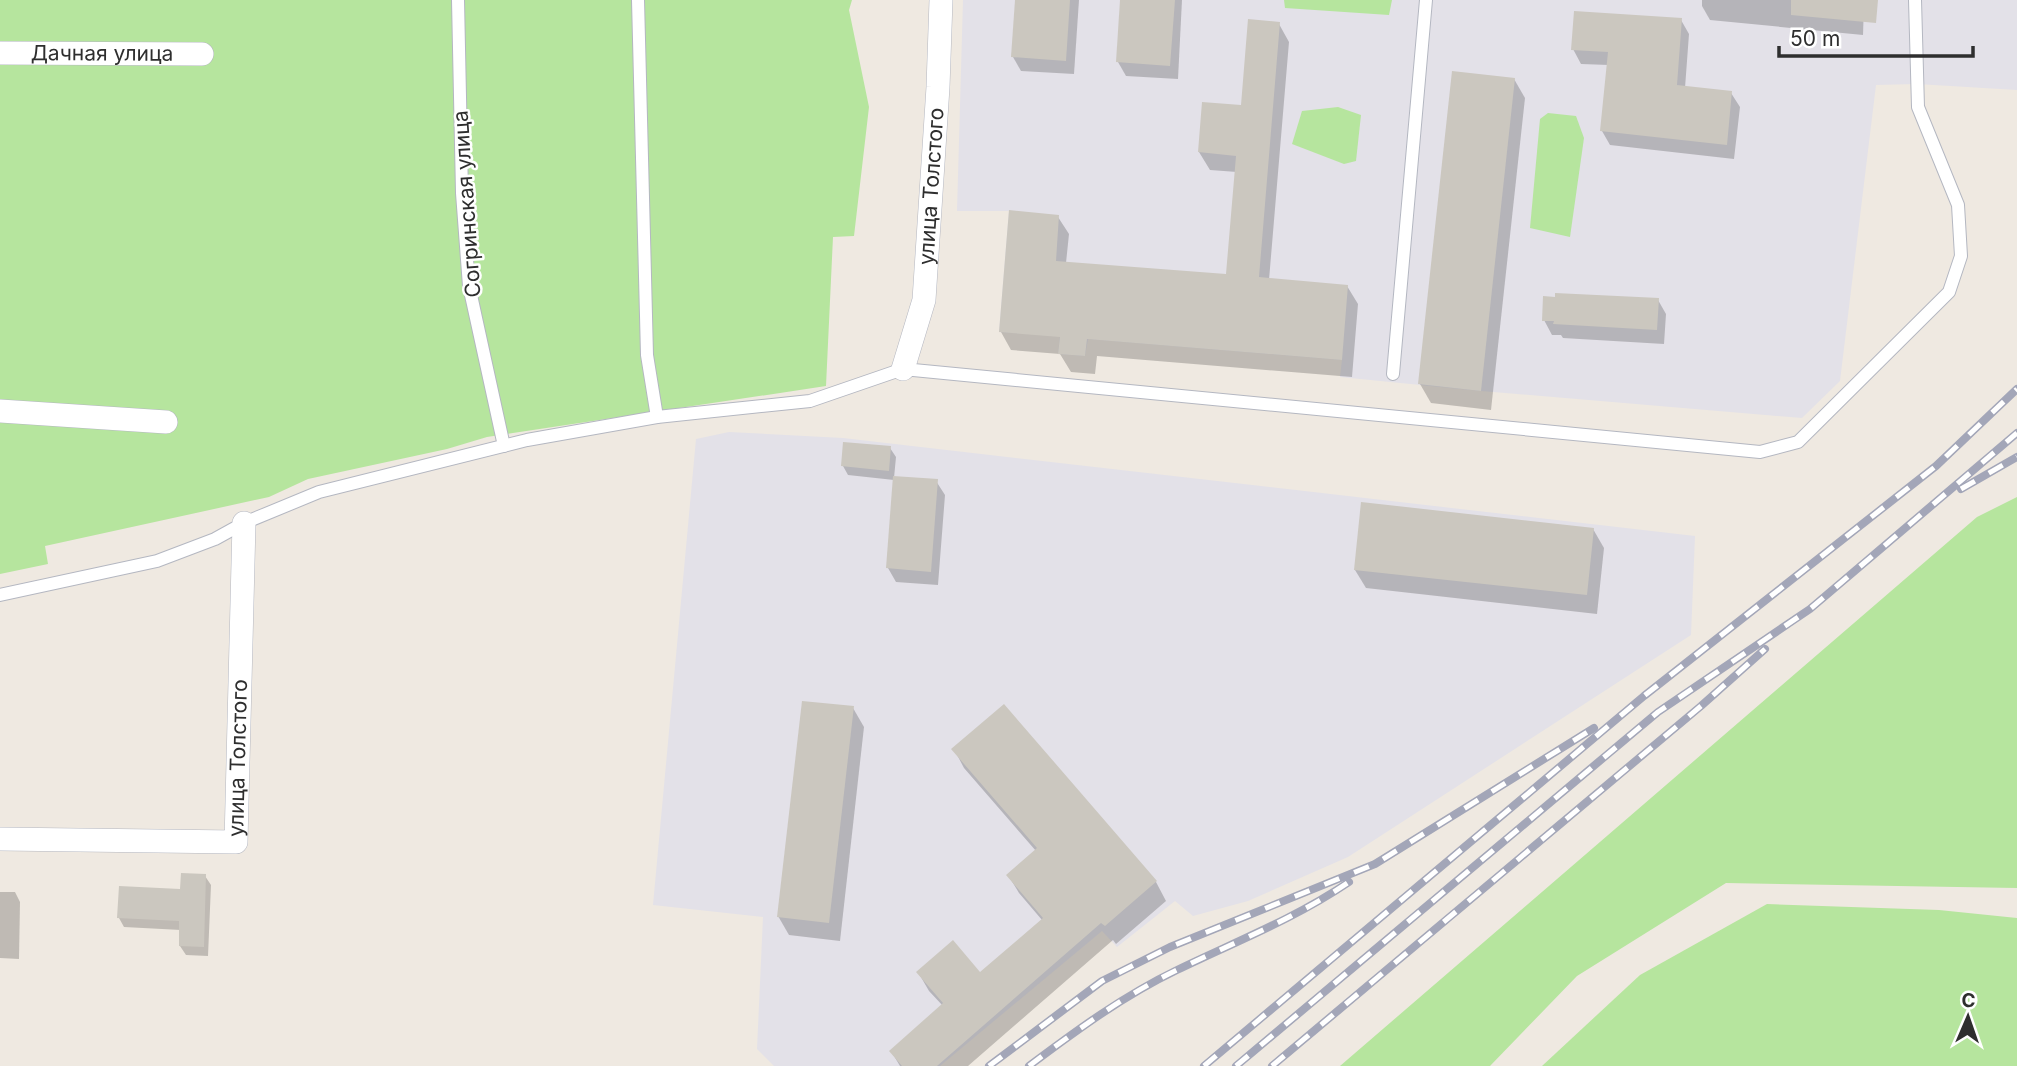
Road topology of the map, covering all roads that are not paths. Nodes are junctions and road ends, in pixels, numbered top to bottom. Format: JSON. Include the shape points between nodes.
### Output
{"nodes":[{"id":1,"x":458,"y":0,"type":"edge"},
{"id":2,"x":638,"y":0,"type":"edge"},
{"id":3,"x":941,"y":0,"type":"edge"},
{"id":4,"x":1426,"y":0,"type":"edge"},
{"id":5,"x":1915,"y":0,"type":"edge"},
{"id":6,"x":0,"y":53,"type":"edge"},
{"id":7,"x":202,"y":54,"type":"dead end"},
{"id":8,"x":902,"y":369,"type":"junction"},
{"id":9,"x":1393,"y":373,"type":"dead end"},
{"id":10,"x":0,"y":411,"type":"edge"},
{"id":11,"x":657,"y":417,"type":"junction"},
{"id":12,"x":166,"y":422,"type":"dead end"},
{"id":13,"x":504,"y":446,"type":"junction"},
{"id":14,"x":244,"y":523,"type":"junction"},
{"id":15,"x":0,"y":595,"type":"edge"},
{"id":16,"x":0,"y":839,"type":"edge"}],
"edges":[{"from":1,"to":13,"type":"lane","name":"Согринская улица","via":[[469,286]]},
{"from":2,"to":11,"type":"lane","via":[[647,355]]},
{"from":3,"to":8,"type":"street","name":"улица Толстого","via":[[924,300]]},
{"from":4,"to":9,"type":"lane"},
{"from":5,"to":8,"type":"lane","via":[[1918,107],[1958,205],[1961,256],[1949,292],[1798,442],[1760,452]]},
{"from":6,"to":7,"type":"street","name":"Дачная улица"},
{"from":8,"to":11,"type":"lane","via":[[810,401]]},
{"from":10,"to":12,"type":"street"},
{"from":11,"to":13,"type":"lane"},
{"from":13,"to":14,"type":"lane","via":[[319,492]]},
{"from":14,"to":15,"type":"lane","via":[[157,561]]},
{"from":14,"to":16,"type":"street","name":"улица Толстого","via":[[236,842]]}]}
